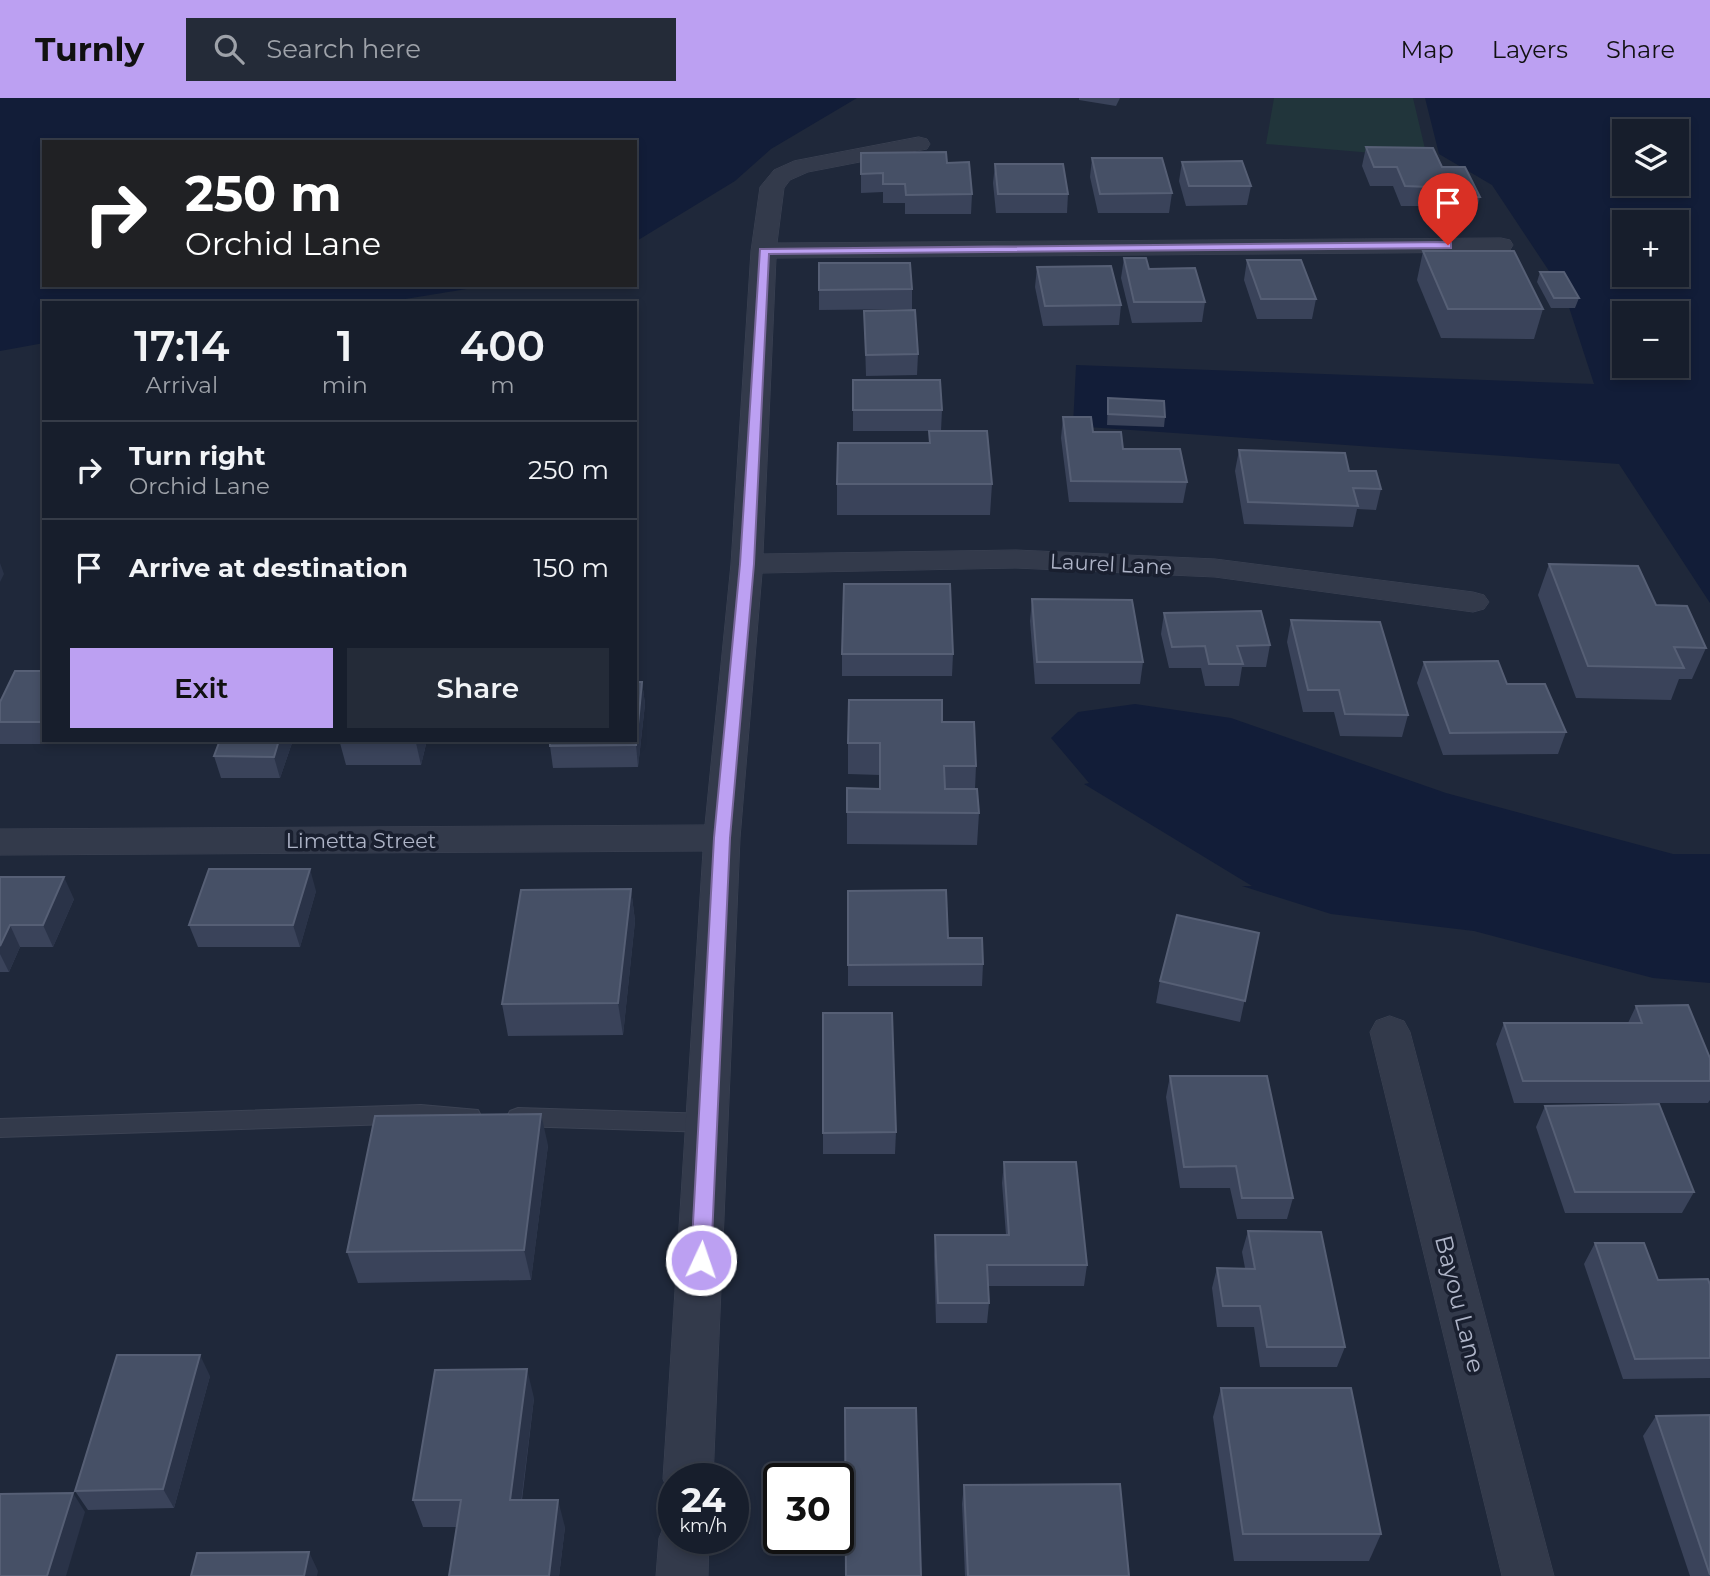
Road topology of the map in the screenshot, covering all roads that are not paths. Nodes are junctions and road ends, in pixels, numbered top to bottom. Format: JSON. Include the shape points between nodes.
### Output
{"nodes":[{"id":1,"x":919,"y":144,"type":"dead end"},
{"id":2,"x":1501,"y":245,"type":"dead end"},
{"id":3,"x":764,"y":251,"type":"junction"},
{"id":4,"x":747,"y":564,"type":"junction"},
{"id":5,"x":1473,"y":602,"type":"dead end"},
{"id":6,"x":722,"y":838,"type":"junction"},
{"id":7,"x":0,"y":842,"type":"edge"},
{"id":8,"x":1390,"y":1032,"type":"dead end"},
{"id":9,"x":709,"y":1123,"type":"junction"},
{"id":10,"x":0,"y":1128,"type":"edge"},
{"id":11,"x":689,"y":1463,"type":"edge"},
{"id":12,"x":683,"y":1554,"type":"edge"},
{"id":13,"x":682,"y":1576,"type":"edge"},
{"id":14,"x":1528,"y":1576,"type":"edge"}],
"edges":[{"from":1,"to":3,"type":"street","via":[[802,166],[782,175],[772,187]]},
{"from":2,"to":3,"type":"street"},
{"from":3,"to":4,"type":"street"},
{"from":4,"to":5,"type":"street","name":"Laurel Lane","via":[[1016,559],[1214,568]]},
{"from":4,"to":6,"type":"street"},
{"from":6,"to":7,"type":"street","name":"Limetta Street"},
{"from":6,"to":9,"type":"street"},
{"from":8,"to":14,"type":"street","name":"Bayou Lane"},
{"from":9,"to":10,"type":"lane","via":[[422,1114]]},
{"from":9,"to":11,"type":"street"},
{"from":12,"to":13,"type":"street"}]}
